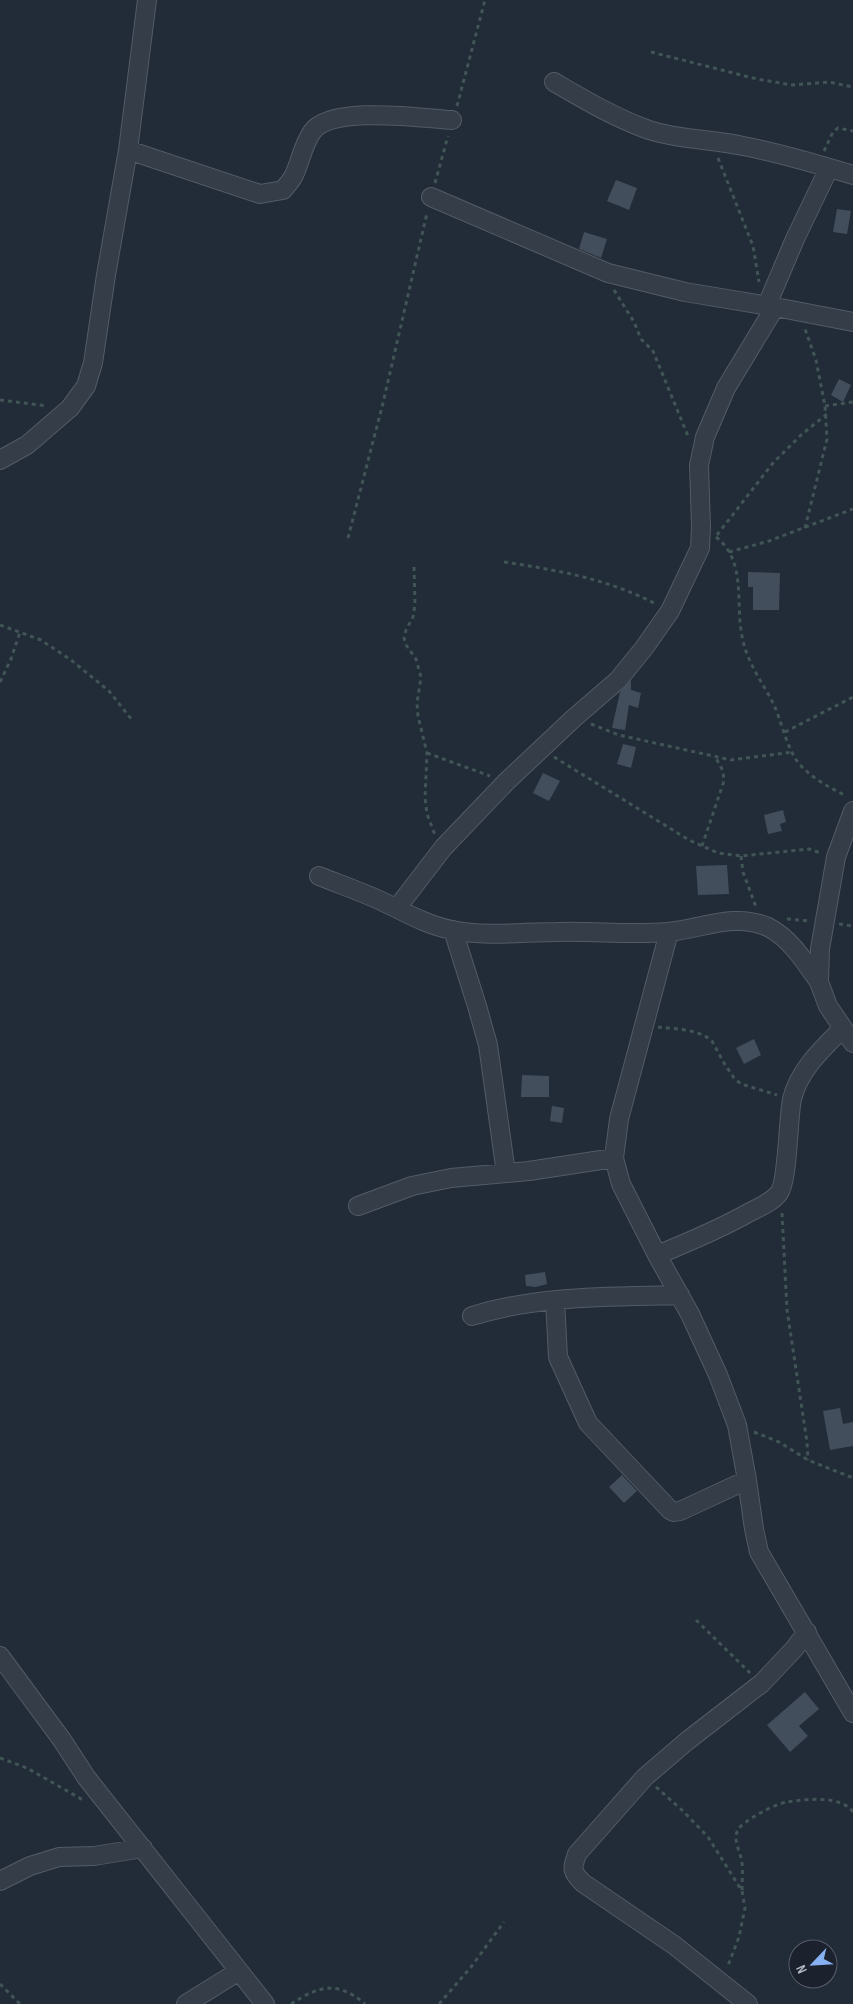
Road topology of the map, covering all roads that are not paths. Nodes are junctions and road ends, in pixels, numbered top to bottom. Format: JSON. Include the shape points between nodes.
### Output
{"nodes":[{"id":1,"x":147,"y":0,"type":"edge"},
{"id":2,"x":554,"y":82,"type":"dead end"},
{"id":3,"x":452,"y":120,"type":"road end"},
{"id":4,"x":128,"y":150,"type":"junction"},
{"id":5,"x":824,"y":166,"type":"junction"},
{"id":6,"x":853,"y":175,"type":"edge"},
{"id":7,"x":431,"y":196,"type":"road end"},
{"id":8,"x":768,"y":306,"type":"junction"},
{"id":9,"x":853,"y":322,"type":"edge"},
{"id":10,"x":0,"y":460,"type":"edge"},
{"id":11,"x":853,"y":811,"type":"edge"},
{"id":12,"x":319,"y":876,"type":"dead end"},
{"id":13,"x":397,"y":908,"type":"junction"},
{"id":14,"x":452,"y":930,"type":"junction"},
{"id":15,"x":669,"y":932,"type":"junction"},
{"id":16,"x":819,"y":982,"type":"junction"},
{"id":17,"x":842,"y":1029,"type":"junction"},
{"id":18,"x":853,"y":1043,"type":"edge"},
{"id":19,"x":614,"y":1158,"type":"junction"},
{"id":20,"x":506,"y":1173,"type":"junction"},
{"id":21,"x":358,"y":1206,"type":"dead end"},
{"id":22,"x":657,"y":1254,"type":"junction"},
{"id":23,"x":680,"y":1295,"type":"junction"},
{"id":24,"x":555,"y":1300,"type":"junction"},
{"id":25,"x":472,"y":1316,"type":"dead end"},
{"id":26,"x":747,"y":1480,"type":"junction"},
{"id":27,"x":807,"y":1632,"type":"junction"},
{"id":28,"x":0,"y":1656,"type":"edge"},
{"id":29,"x":853,"y":1713,"type":"edge"},
{"id":30,"x":143,"y":1848,"type":"junction"},
{"id":31,"x":0,"y":1881,"type":"edge"},
{"id":32,"x":239,"y":1971,"type":"junction"},
{"id":33,"x":186,"y":2004,"type":"edge"},
{"id":34,"x":265,"y":2004,"type":"edge"},
{"id":35,"x":748,"y":2004,"type":"edge"}],
"edges":[{"from":1,"to":4,"type":"street"},
{"from":2,"to":5,"type":"street","via":[[610,114],[649,130],[677,138],[741,145]]},
{"from":3,"to":4,"type":"street","via":[[360,114],[327,120],[313,130],[294,176],[283,190],[260,194]]},
{"from":4,"to":10,"type":"street","via":[[93,363],[86,386],[70,408],[27,445]]},
{"from":5,"to":6,"type":"street"},
{"from":5,"to":8,"type":"street"},
{"from":7,"to":8,"type":"street","via":[[608,273],[685,292]]},
{"from":8,"to":9,"type":"street"},
{"from":8,"to":13,"type":"street","via":[[705,437],[699,465],[699,490],[708,532],[670,611],[618,680],[507,781],[443,848]]},
{"from":11,"to":16,"type":"street","via":[[836,858],[820,949]]},
{"from":12,"to":13,"type":"street"},
{"from":13,"to":14,"type":"street"},
{"from":14,"to":15,"type":"street","via":[[494,934]]},
{"from":14,"to":20,"type":"street","via":[[488,1045]]},
{"from":15,"to":16,"type":"street","via":[[720,921],[740,920],[768,927],[787,941]]},
{"from":15,"to":19,"type":"street","via":[[619,1119]]},
{"from":16,"to":17,"type":"street"},
{"from":17,"to":18,"type":"street"},
{"from":17,"to":22,"type":"street","via":[[803,1072],[792,1099],[780,1192],[769,1202],[735,1220]]},
{"from":19,"to":20,"type":"street"},
{"from":19,"to":22,"type":"street","via":[[621,1184]]},
{"from":20,"to":21,"type":"street","via":[[451,1178],[412,1186]]},
{"from":22,"to":23,"type":"street"},
{"from":23,"to":24,"type":"street"},
{"from":23,"to":26,"type":"street","via":[[737,1425]]},
{"from":24,"to":25,"type":"street","via":[[495,1309]]},
{"from":24,"to":26,"type":"street","via":[[558,1357],[588,1423],[670,1510],[680,1512]]},
{"from":26,"to":27,"type":"street","via":[[759,1552]]},
{"from":27,"to":29,"type":"street"},
{"from":27,"to":35,"type":"street","via":[[762,1683],[645,1778],[577,1854],[573,1867],[583,1882],[674,1946]]},
{"from":28,"to":30,"type":"street","via":[[86,1777]]},
{"from":30,"to":31,"type":"street","via":[[94,1856],[59,1857],[30,1866]]},
{"from":30,"to":32,"type":"street"},
{"from":32,"to":33,"type":"street"},
{"from":32,"to":34,"type":"street"}]}
